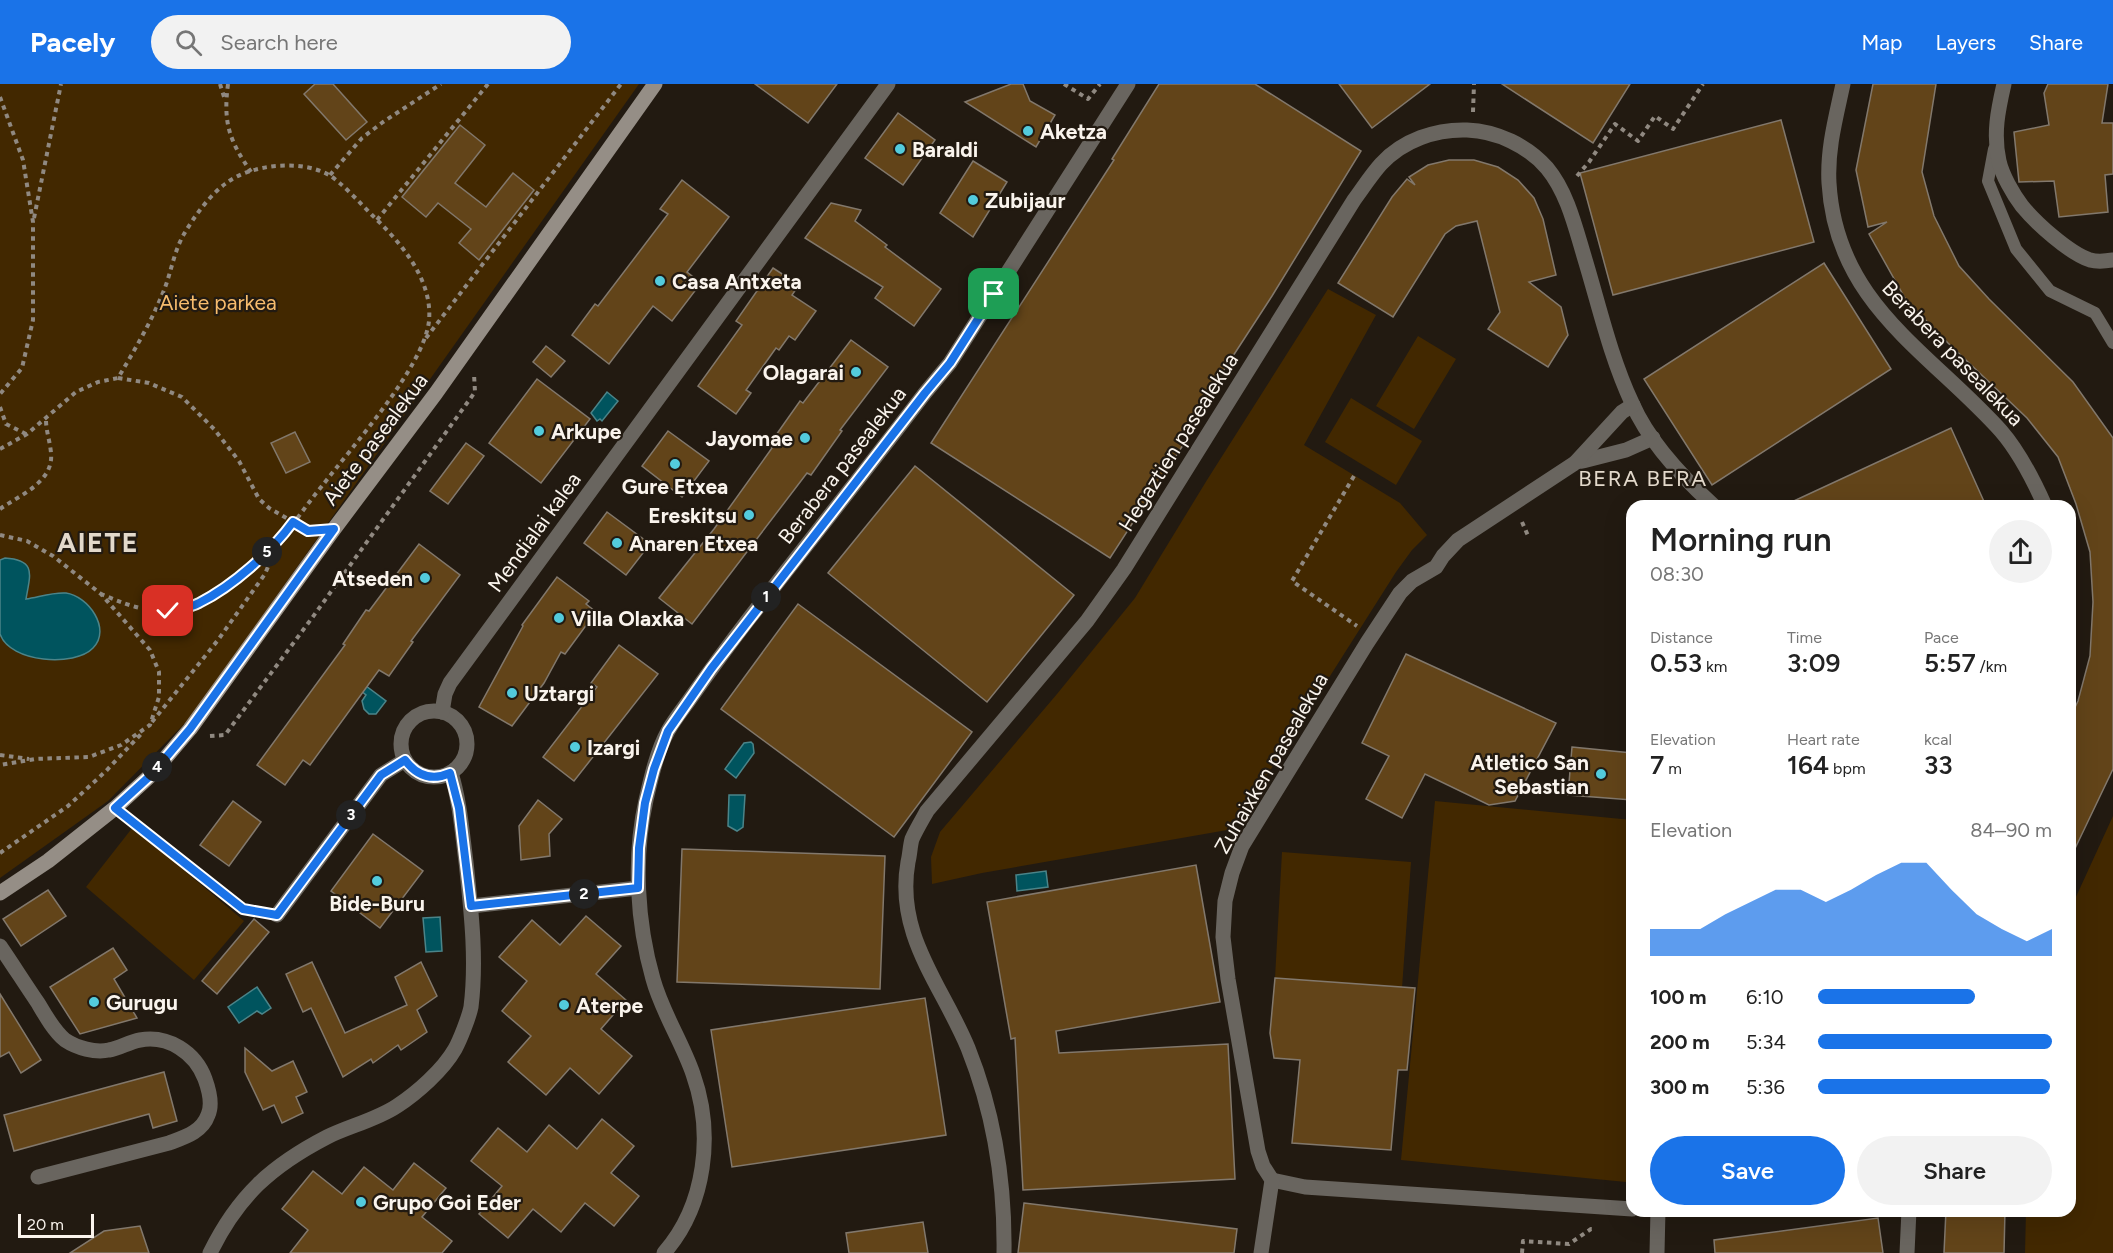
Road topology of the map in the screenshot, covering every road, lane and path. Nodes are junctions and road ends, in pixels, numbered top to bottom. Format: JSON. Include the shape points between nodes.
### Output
{"nodes":[{"id":1,"x":62,"y":84,"type":"edge"},
{"id":2,"x":220,"y":84,"type":"edge"},
{"id":3,"x":228,"y":84,"type":"edge"},
{"id":4,"x":441,"y":84,"type":"edge"},
{"id":5,"x":488,"y":84,"type":"edge"},
{"id":6,"x":621,"y":84,"type":"edge"},
{"id":7,"x":655,"y":84,"type":"edge"},
{"id":8,"x":900,"y":84,"type":"edge"},
{"id":9,"x":1064,"y":84,"type":"edge"},
{"id":10,"x":1100,"y":84,"type":"edge"},
{"id":11,"x":1128,"y":84,"type":"edge"},
{"id":12,"x":1474,"y":84,"type":"edge"},
{"id":13,"x":1703,"y":84,"type":"edge"},
{"id":14,"x":1843,"y":84,"type":"edge"},
{"id":15,"x":2004,"y":84,"type":"edge"},
{"id":16,"x":886,"y":87,"type":"edge"},
{"id":17,"x":0,"y":97,"type":"edge"},
{"id":18,"x":226,"y":103,"type":"junction"},
{"id":19,"x":1473,"y":130,"type":"junction"},
{"id":20,"x":1996,"y":142,"type":"junction"},
{"id":21,"x":251,"y":172,"type":"junction"},
{"id":22,"x":330,"y":175,"type":"junction"},
{"id":23,"x":1562,"y":192,"type":"junction"},
{"id":24,"x":377,"y":220,"type":"junction"},
{"id":25,"x":33,"y":222,"type":"junction"},
{"id":26,"x":2113,"y":260,"type":"edge"},
{"id":27,"x":424,"y":341,"type":"junction"},
{"id":28,"x":2113,"y":343,"type":"edge"},
{"id":29,"x":118,"y":378,"type":"junction"},
{"id":30,"x":0,"y":394,"type":"edge"},
{"id":31,"x":1633,"y":405,"type":"junction"},
{"id":32,"x":0,"y":407,"type":"edge"},
{"id":33,"x":46,"y":419,"type":"junction"},
{"id":34,"x":27,"y":434,"type":"junction"},
{"id":35,"x":1653,"y":438,"type":"junction"},
{"id":36,"x":0,"y":449,"type":"edge"},
{"id":37,"x":1575,"y":463,"type":"junction"},
{"id":38,"x":1354,"y":476,"type":"dead end"},
{"id":39,"x":1708,"y":500,"type":"edge"},
{"id":40,"x":2042,"y":500,"type":"edge"},
{"id":41,"x":0,"y":509,"type":"edge"},
{"id":42,"x":293,"y":522,"type":"junction"},
{"id":43,"x":334,"y":529,"type":"junction"},
{"id":44,"x":0,"y":535,"type":"edge"},
{"id":45,"x":279,"y":542,"type":"junction"},
{"id":46,"x":101,"y":594,"type":"junction"},
{"id":47,"x":1360,"y":628,"type":"dead end"},
{"id":48,"x":442,"y":712,"type":"junction"},
{"id":49,"x":150,"y":725,"type":"junction"},
{"id":50,"x":0,"y":754,"type":"edge"},
{"id":51,"x":35,"y":759,"type":"junction"},
{"id":52,"x":405,"y":760,"type":"junction"},
{"id":53,"x":0,"y":765,"type":"edge"},
{"id":54,"x":450,"y":773,"type":"junction"},
{"id":55,"x":115,"y":808,"type":"junction"},
{"id":56,"x":0,"y":853,"type":"edge"},
{"id":57,"x":638,"y":888,"type":"junction"},
{"id":58,"x":0,"y":893,"type":"edge"},
{"id":59,"x":471,"y":906,"type":"junction"},
{"id":60,"x":277,"y":915,"type":"joint"},
{"id":61,"x":0,"y":946,"type":"edge"},
{"id":62,"x":38,"y":1178,"type":"dead end"},
{"id":63,"x":1272,"y":1180,"type":"junction"},
{"id":64,"x":1605,"y":1207,"type":"junction"},
{"id":65,"x":1626,"y":1209,"type":"edge"},
{"id":66,"x":1657,"y":1217,"type":"edge"},
{"id":67,"x":1909,"y":1217,"type":"edge"},
{"id":68,"x":210,"y":1253,"type":"edge"},
{"id":69,"x":664,"y":1253,"type":"edge"},
{"id":70,"x":1004,"y":1253,"type":"edge"},
{"id":71,"x":1261,"y":1253,"type":"edge"},
{"id":72,"x":1522,"y":1253,"type":"edge"},
{"id":73,"x":1657,"y":1253,"type":"edge"},
{"id":74,"x":1907,"y":1253,"type":"edge"}],
"edges":[{"from":1,"to":25,"type":"path"},
{"from":2,"to":18,"type":"path"},
{"from":3,"to":18,"type":"path"},
{"from":4,"to":22,"type":"path","via":[[362,138]]},
{"from":5,"to":24,"type":"path"},
{"from":6,"to":27,"type":"path"},
{"from":7,"to":43,"type":"street","name":"Aiete pasealekua","via":[[436,393]]},
{"from":8,"to":16,"type":"street","name":"Mendialai kalea"},
{"from":9,"to":10,"type":"path","via":[[1088,99]]},
{"from":11,"to":57,"type":"street","name":"Berabera pasealekua","via":[[950,363],[718,660],[668,731],[645,803]]},
{"from":12,"to":19,"type":"path"},
{"from":13,"to":23,"type":"path","via":[[1672,129],[1655,116],[1638,141],[1615,124]]},
{"from":14,"to":40,"type":"street","name":"Berabera pasealekua","via":[[1829,156],[1829,183],[1839,237],[1849,262],[1861,286],[1895,328],[2002,433]]},
{"from":15,"to":20,"type":"street"},
{"from":16,"to":48,"type":"street","name":"Mendialai kalea","via":[[450,683]]},
{"from":17,"to":25,"type":"path","via":[[23,160]]},
{"from":18,"to":21,"type":"path","via":[[229,134]]},
{"from":19,"to":23,"type":"street","name":"Hegaztien pasealekua","via":[[1530,151],[1548,169]]},
{"from":19,"to":70,"type":"street","name":"Hegaztien pasealekua","via":[[1432,133],[1406,144],[1381,163],[1354,200],[1124,569],[1087,621],[927,811],[912,840],[904,882],[909,923],[923,961],[968,1047],[984,1094],[1004,1209]]},
{"from":20,"to":26,"type":"street","via":[[2000,164],[2022,206],[2075,252],[2091,260]]},
{"from":20,"to":28,"type":"lane","via":[[1988,181],[2016,249],[2050,291],[2095,313]]},
{"from":21,"to":22,"type":"path","via":[[279,164]]},
{"from":21,"to":29,"type":"path","via":[[225,183],[184,234],[146,331]]},
{"from":22,"to":24,"type":"path"},
{"from":23,"to":31,"type":"street","name":"Hegaztien pasealekua","via":[[1613,355]]},
{"from":24,"to":27,"type":"path","via":[[420,275],[428,298],[429,320]]},
{"from":25,"to":30,"type":"path","via":[[33,320],[22,368]]},
{"from":27,"to":42,"type":"path","via":[[399,386]]},
{"from":29,"to":33,"type":"path","via":[[76,392]]},
{"from":29,"to":42,"type":"path","via":[[149,383],[182,398],[239,461],[259,499]]},
{"from":31,"to":35,"type":"street","name":"Hegaztien pasealekua"},
{"from":31,"to":37,"type":"street","name":"Zuhaixken pasealekua"},
{"from":32,"to":34,"type":"path","via":[[6,424]]},
{"from":33,"to":34,"type":"path"},
{"from":33,"to":41,"type":"path","via":[[49,471],[37,485]]},
{"from":34,"to":36,"type":"path"},
{"from":35,"to":37,"type":"street","name":"Zuhaixken pasealekua","via":[[1626,450]]},
{"from":35,"to":39,"type":"street","name":"Hegaztien pasealekua"},
{"from":37,"to":63,"type":"street","name":"Zuhaixken pasealekua","via":[[1458,540],[1436,567],[1400,593],[1242,846],[1225,901],[1223,937],[1258,1151]]},
{"from":38,"to":47,"type":"path","via":[[1292,581]]},
{"from":42,"to":43,"type":"path","via":[[308,531]]},
{"from":42,"to":45,"type":"path"},
{"from":43,"to":55,"type":"street","name":"Aiete pasealekua","via":[[190,729],[151,775]]},
{"from":44,"to":46,"type":"path","via":[[27,541]]},
{"from":45,"to":46,"type":"path","via":[[233,581],[198,604],[168,611],[135,608]]},
{"from":45,"to":49,"type":"path","via":[[265,574]]},
{"from":46,"to":49,"type":"path","via":[[150,650],[159,672],[159,697]]},
{"from":48,"to":52,"type":"street","via":[[420,713],[404,728],[401,750]]},
{"from":48,"to":54,"type":"street","via":[[452,716],[465,734],[464,756]]},
{"from":49,"to":51,"type":"path","via":[[121,745],[89,757]]},
{"from":49,"to":56,"type":"path","via":[[68,806]]},
{"from":50,"to":51,"type":"path"},
{"from":51,"to":53,"type":"path"},
{"from":52,"to":54,"type":"street","via":[[425,776]]},
{"from":52,"to":60,"type":"street","via":[[381,775]]},
{"from":54,"to":59,"type":"street","via":[[459,808]]},
{"from":55,"to":58,"type":"street","name":"Aiete pasealekua"},
{"from":55,"to":60,"type":"path","via":[[243,909]]},
{"from":57,"to":59,"type":"street"},
{"from":57,"to":69,"type":"street","name":"Berabera pasealekua","via":[[653,980],[694,1075],[703,1120],[703,1168],[693,1207]]},
{"from":59,"to":68,"type":"street","via":[[471,1009],[455,1049],[429,1080],[396,1107],[327,1137],[272,1170],[244,1197]]},
{"from":61,"to":62,"type":"street","via":[[65,1040],[84,1049],[109,1051],[142,1040],[170,1042],[190,1055],[202,1071],[208,1089],[210,1110],[205,1124],[189,1136]]},
{"from":63,"to":64,"type":"street","via":[[1305,1187]]},
{"from":63,"to":71,"type":"street"},
{"from":64,"to":65,"type":"street"},
{"from":64,"to":72,"type":"path","via":[[1603,1229],[1591,1229],[1569,1244],[1523,1240]]},
{"from":66,"to":73,"type":"street"},
{"from":67,"to":74,"type":"street"}]}
